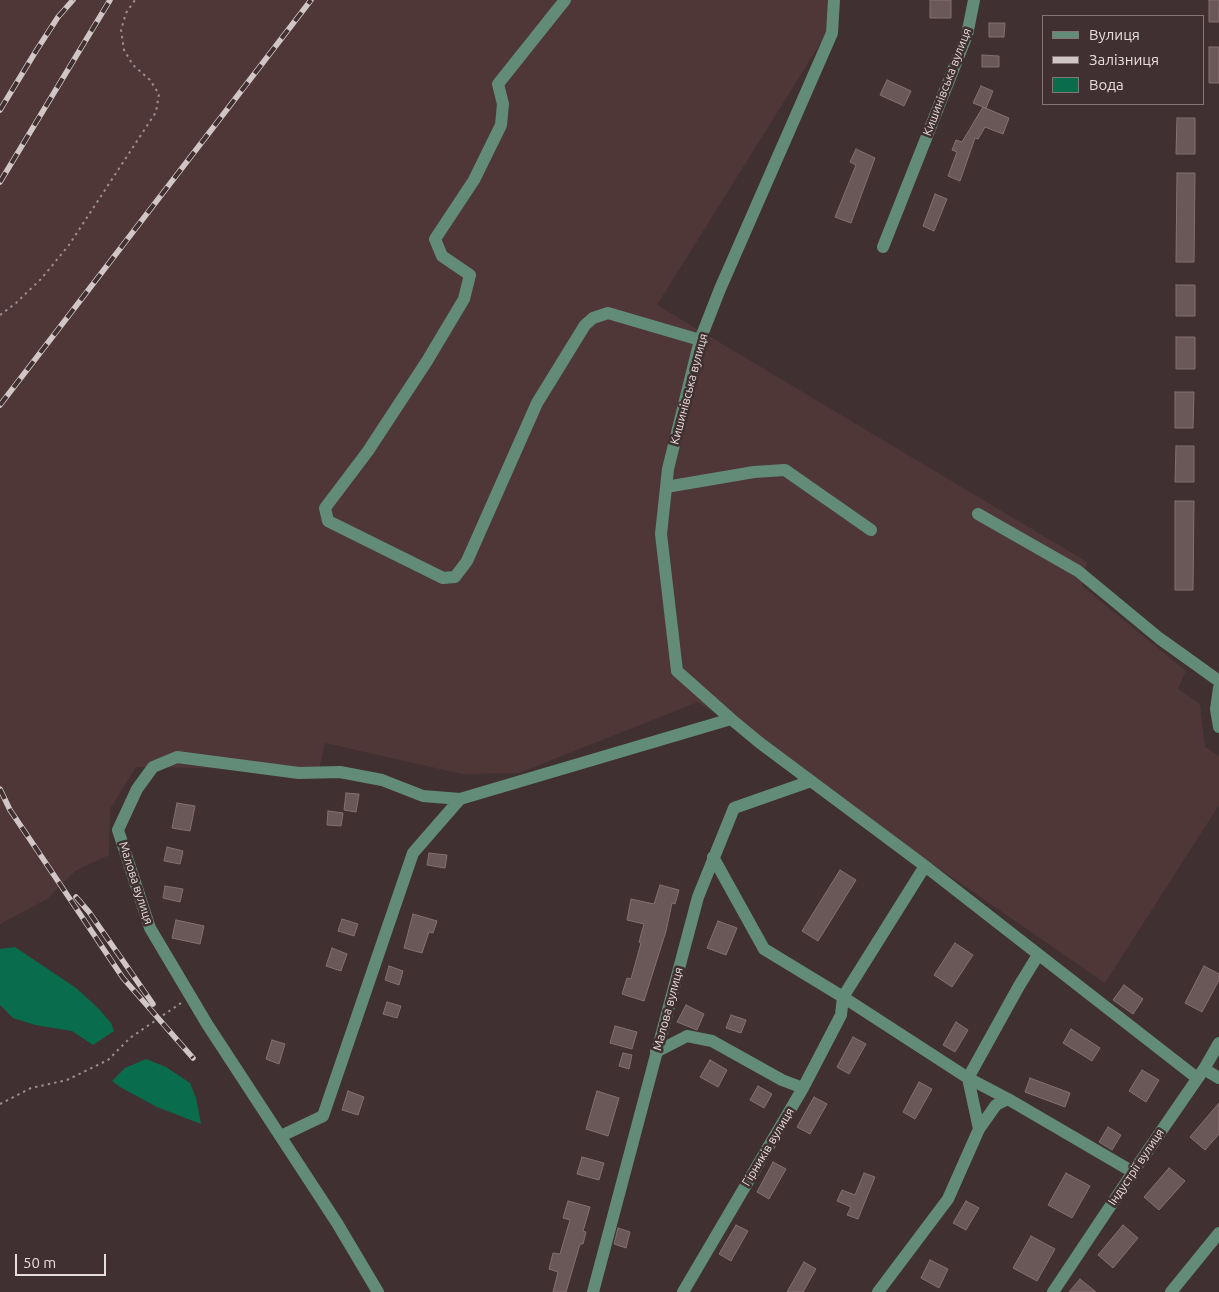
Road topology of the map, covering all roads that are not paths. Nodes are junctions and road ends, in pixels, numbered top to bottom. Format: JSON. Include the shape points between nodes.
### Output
{"nodes":[{"id":1,"x":565,"y":0,"type":"edge"},
{"id":2,"x":834,"y":0,"type":"edge"},
{"id":3,"x":974,"y":0,"type":"edge"},
{"id":4,"x":883,"y":247,"type":"dead end"},
{"id":5,"x":700,"y":340,"type":"junction"},
{"id":6,"x":666,"y":487,"type":"junction"},
{"id":7,"x":978,"y":514,"type":"dead end"},
{"id":8,"x":871,"y":530,"type":"dead end"},
{"id":9,"x":1219,"y":681,"type":"edge"},
{"id":10,"x":1219,"y":688,"type":"edge"},
{"id":11,"x":730,"y":719,"type":"junction"},
{"id":12,"x":1219,"y":727,"type":"edge"},
{"id":13,"x":811,"y":781,"type":"junction"},
{"id":14,"x":460,"y":798,"type":"junction"},
{"id":15,"x":713,"y":857,"type":"junction"},
{"id":16,"x":925,"y":866,"type":"junction"},
{"id":17,"x":1038,"y":955,"type":"junction"},
{"id":18,"x":843,"y":997,"type":"junction"},
{"id":19,"x":1219,"y":1043,"type":"edge"},
{"id":20,"x":656,"y":1052,"type":"junction"},
{"id":21,"x":1201,"y":1073,"type":"junction"},
{"id":22,"x":968,"y":1078,"type":"junction"},
{"id":23,"x":1219,"y":1078,"type":"edge"},
{"id":24,"x":803,"y":1088,"type":"junction"},
{"id":25,"x":1008,"y":1099,"type":"junction"},
{"id":26,"x":980,"y":1129,"type":"junction"},
{"id":27,"x":281,"y":1136,"type":"junction"},
{"id":28,"x":1133,"y":1172,"type":"junction"},
{"id":29,"x":1219,"y":1233,"type":"edge"},
{"id":30,"x":594,"y":1287,"type":"edge"},
{"id":31,"x":378,"y":1292,"type":"edge"},
{"id":32,"x":605,"y":1292,"type":"edge"},
{"id":33,"x":683,"y":1292,"type":"edge"},
{"id":34,"x":878,"y":1292,"type":"edge"},
{"id":35,"x":1053,"y":1292,"type":"edge"},
{"id":36,"x":1171,"y":1292,"type":"edge"}],
"edges":[{"from":1,"to":5,"type":"street","via":[[498,84],[502,126],[474,180],[435,239],[442,256],[470,275],[464,299],[368,451],[325,508],[328,521],[443,578],[456,576],[467,561],[537,403],[585,325],[593,318],[608,314]]},
{"from":2,"to":5,"type":"street","name":"Кишинівська вулиця","via":[[832,33]]},
{"from":3,"to":4,"type":"street","name":"Кишинівська вулиця","via":[[968,35]]},
{"from":5,"to":6,"type":"street","name":"Кишинівська вулиця"},
{"from":6,"to":8,"type":"street","via":[[785,470]]},
{"from":6,"to":11,"type":"street","name":"Кишинівська вулиця","via":[[660,534],[678,671]]},
{"from":7,"to":9,"type":"street","via":[[1078,571],[1159,638]]},
{"from":10,"to":12,"type":"street","via":[[1216,709]]},
{"from":11,"to":13,"type":"street","name":"Кишинівська вулиця"},
{"from":11,"to":14,"type":"street","name":"Малова вулиця"},
{"from":13,"to":15,"type":"street","name":"Малова вулиця","via":[[734,808]]},
{"from":13,"to":16,"type":"street","name":"Кишинівська вулиця"},
{"from":14,"to":27,"type":"street","via":[[413,853],[323,1116]]},
{"from":14,"to":27,"type":"street","name":"Малова вулиця","via":[[423,796],[382,780],[340,772],[300,772],[177,757],[153,768],[137,789],[118,830],[150,928],[191,998]]},
{"from":15,"to":18,"type":"street","via":[[764,949]]},
{"from":15,"to":20,"type":"street","name":"Малова вулиця","via":[[698,897]]},
{"from":16,"to":17,"type":"street","name":"Кишинівська вулиця"},
{"from":16,"to":18,"type":"street","name":"Гірників вулиця"},
{"from":17,"to":21,"type":"street","name":"Кишинівська вулиця"},
{"from":17,"to":22,"type":"street"},
{"from":18,"to":22,"type":"street"},
{"from":18,"to":24,"type":"street","name":"Гірників вулиця","via":[[841,1015]]},
{"from":19,"to":21,"type":"street","name":"Індустрії вулиця"},
{"from":20,"to":24,"type":"street","via":[[687,1036],[712,1041],[782,1080]]},
{"from":20,"to":30,"type":"street","name":"Малова вулиця"},
{"from":21,"to":23,"type":"street","name":"Кишинівська вулиця"},
{"from":21,"to":28,"type":"street","name":"Індустрії вулиця"},
{"from":22,"to":25,"type":"street"},
{"from":22,"to":26,"type":"street"},
{"from":24,"to":33,"type":"street","name":"Гірників вулиця"},
{"from":25,"to":26,"type":"street","via":[[996,1105]]},
{"from":25,"to":28,"type":"street"},
{"from":26,"to":34,"type":"street","via":[[948,1199]]},
{"from":27,"to":31,"type":"street","name":"Малова вулиця"},
{"from":28,"to":35,"type":"street","name":"Індустрії вулиця"},
{"from":29,"to":36,"type":"street"},
{"from":30,"to":32,"type":"street"}]}
